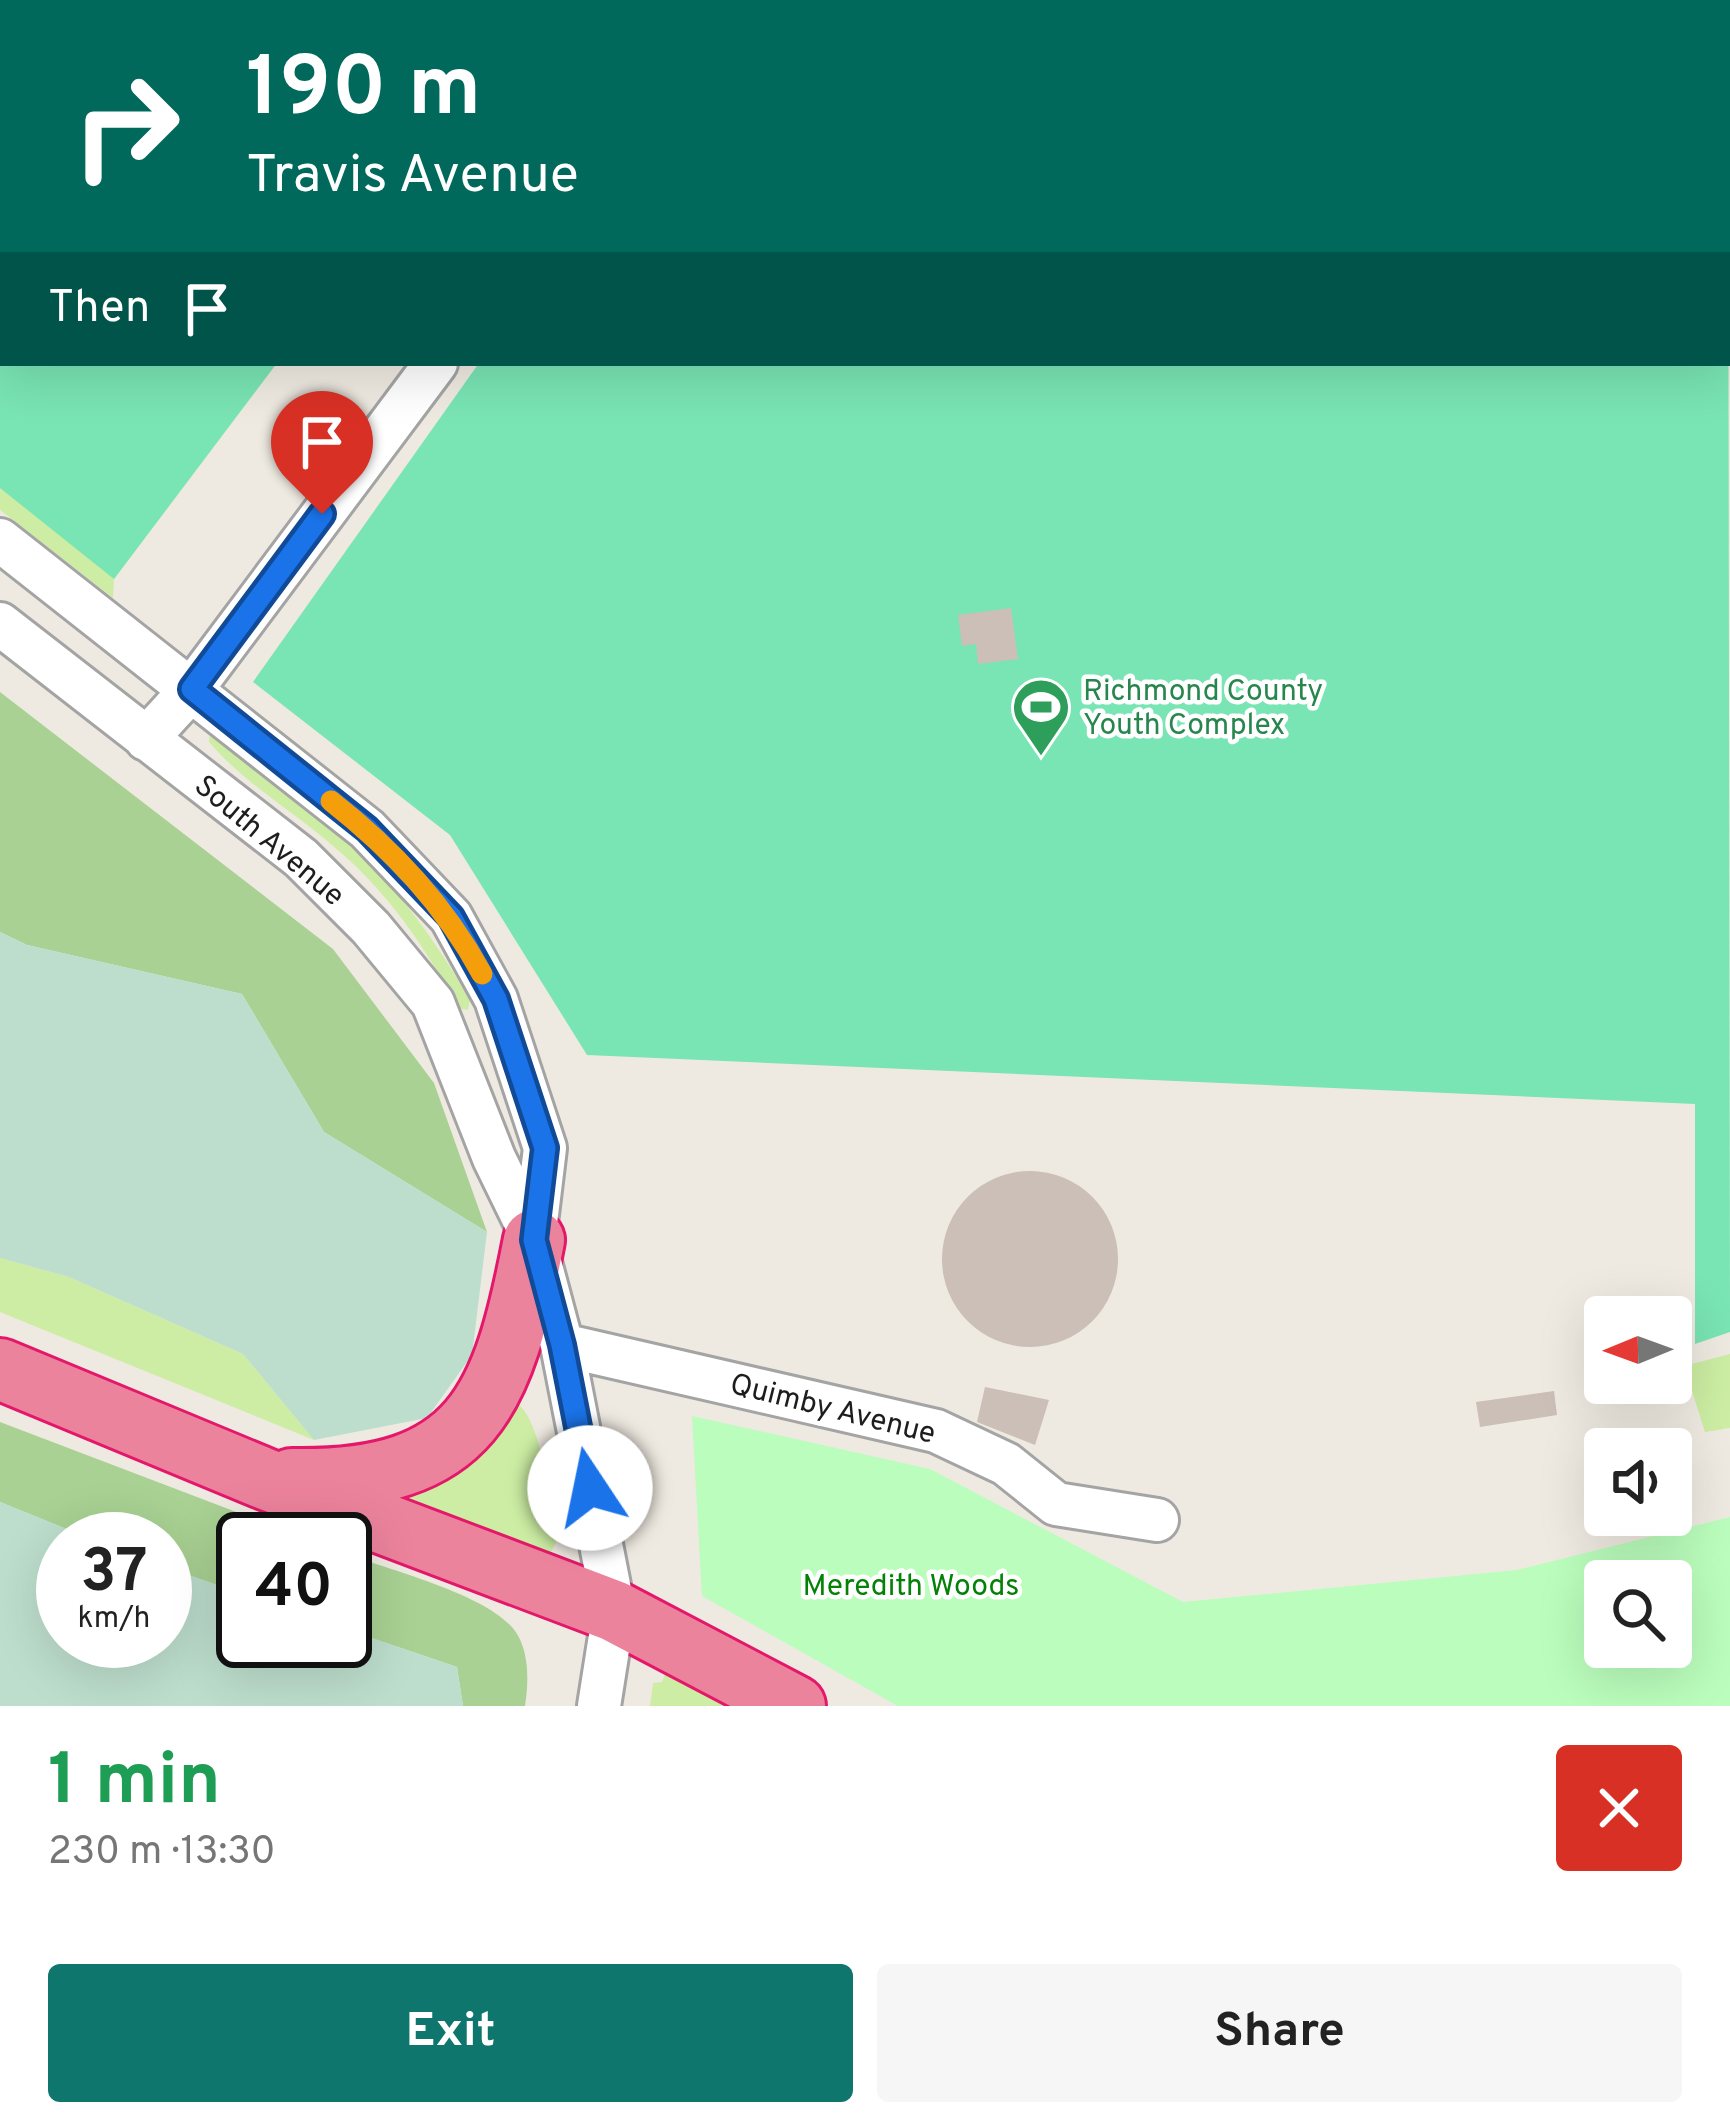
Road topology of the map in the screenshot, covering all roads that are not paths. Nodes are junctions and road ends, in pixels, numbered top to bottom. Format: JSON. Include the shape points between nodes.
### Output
{"nodes":[{"id":1,"x":434,"y":366,"type":"edge"},
{"id":2,"x":0,"y":540,"type":"edge"},
{"id":3,"x":0,"y":624,"type":"edge"},
{"id":4,"x":192,"y":689,"type":"junction"},
{"id":5,"x":146,"y":739,"type":"junction"},
{"id":6,"x":534,"y":1240,"type":"junction"},
{"id":7,"x":562,"y":1345,"type":"junction"},
{"id":8,"x":0,"y":1369,"type":"edge"},
{"id":9,"x":263,"y":1478,"type":"junction"},
{"id":10,"x":1157,"y":1520,"type":"dead end"},
{"id":11,"x":614,"y":1611,"type":"junction"},
{"id":12,"x":599,"y":1706,"type":"edge"},
{"id":13,"x":796,"y":1706,"type":"edge"}],
"edges":[{"from":1,"to":4,"type":"street"},
{"from":2,"to":4,"type":"street","name":"South Avenue"},
{"from":3,"to":5,"type":"street","name":"South Avenue"},
{"from":4,"to":5,"type":"street"},
{"from":4,"to":6,"type":"street","name":"South Avenue","via":[[367,829],[451,917],[496,999],[545,1148]]},
{"from":5,"to":6,"type":"street","name":"South Avenue","via":[[301,858],[433,1003]]},
{"from":6,"to":7,"type":"street","name":"South Avenue"},
{"from":6,"to":9,"type":"highway","via":[[494,1390],[440,1450],[409,1467],[346,1480]]},
{"from":7,"to":10,"type":"street","name":"Quimby Avenue","via":[[936,1431],[1006,1464],[1055,1504]]},
{"from":7,"to":11,"type":"street","name":"South Avenue"},
{"from":8,"to":9,"type":"highway"},
{"from":9,"to":11,"type":"highway"},
{"from":11,"to":12,"type":"street","name":"South Avenue"},
{"from":11,"to":13,"type":"highway"}]}
